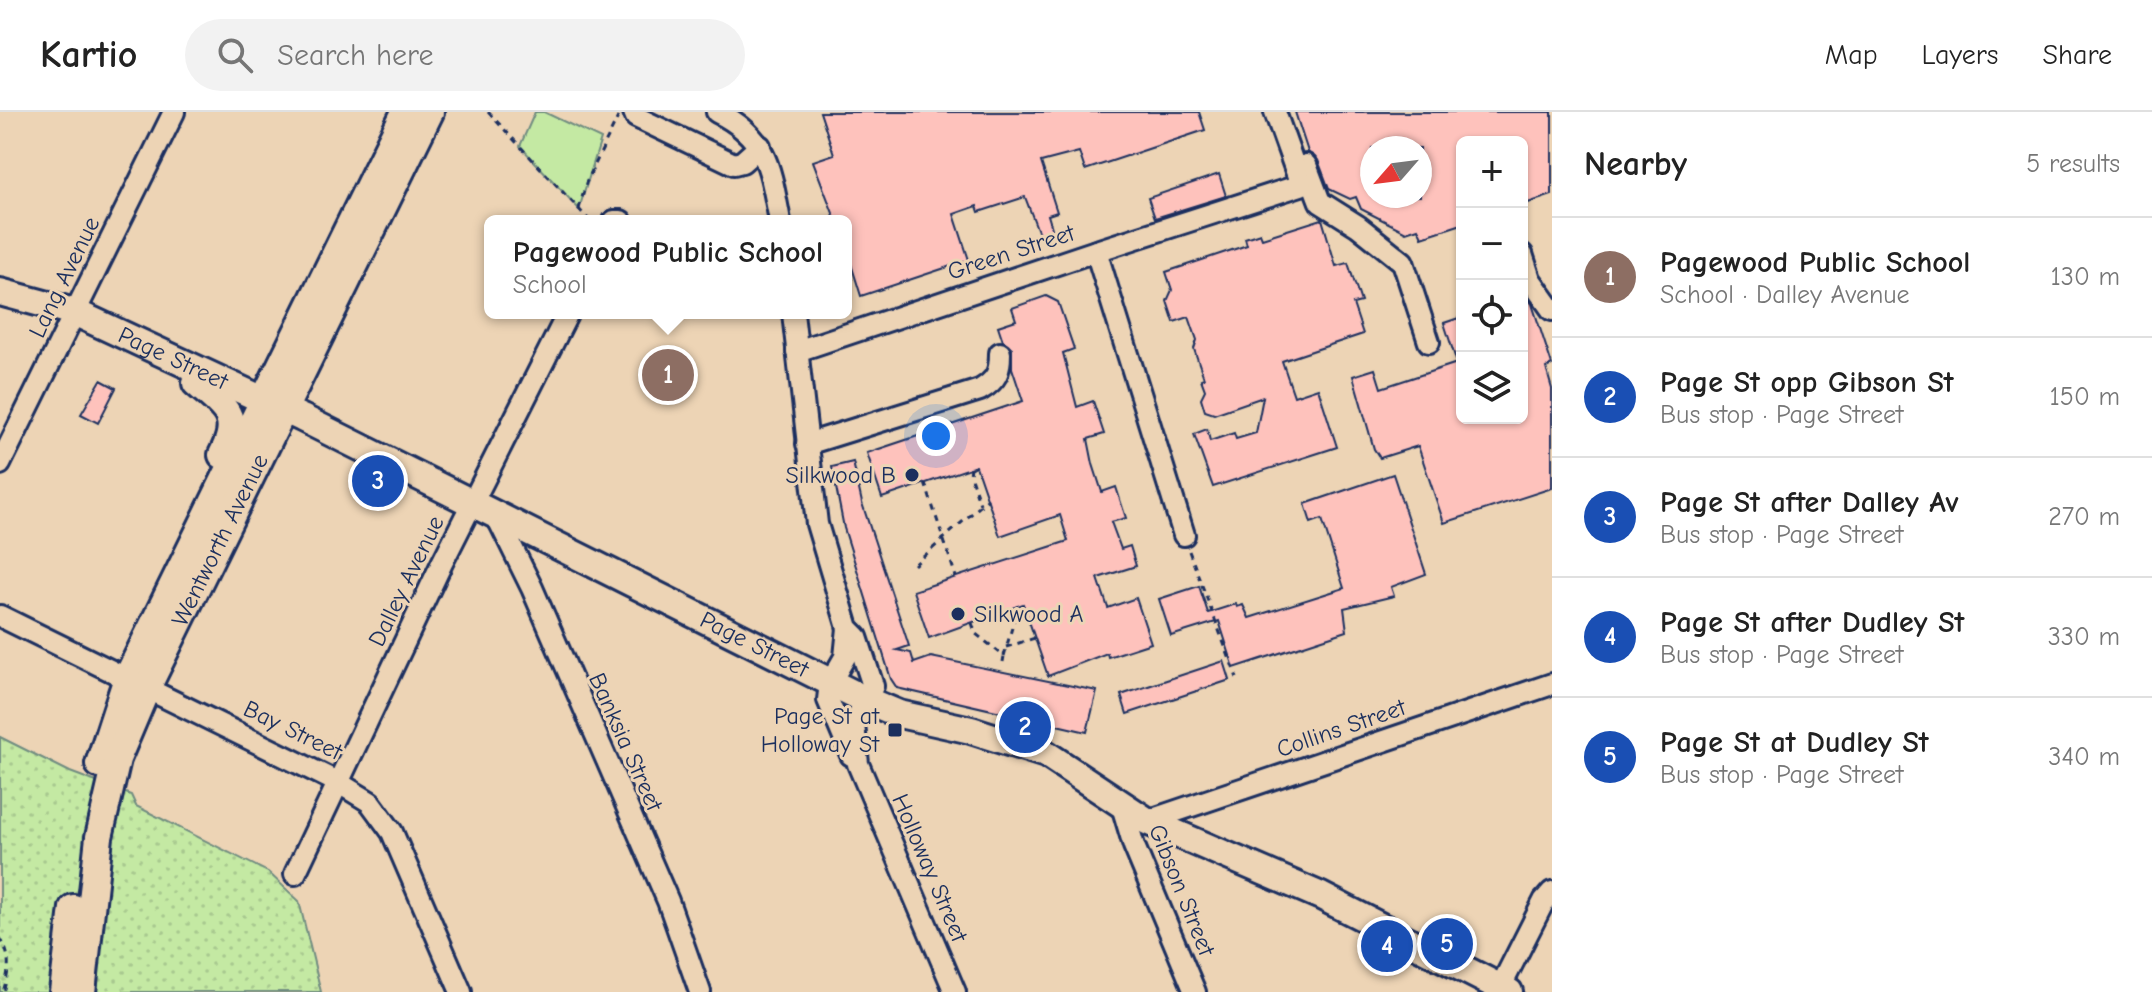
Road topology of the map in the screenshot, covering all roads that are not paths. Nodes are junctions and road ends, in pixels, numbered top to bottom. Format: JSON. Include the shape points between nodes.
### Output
{"nodes":[{"id":1,"x":174,"y":112,"type":"edge"},
{"id":2,"x":405,"y":112,"type":"edge"},
{"id":3,"x":430,"y":112,"type":"edge"},
{"id":4,"x":634,"y":112,"type":"edge"},
{"id":5,"x":717,"y":112,"type":"edge"},
{"id":6,"x":1275,"y":112,"type":"edge"},
{"id":7,"x":1287,"y":112,"type":"edge"},
{"id":8,"x":760,"y":146,"type":"junction"},
{"id":9,"x":779,"y":215,"type":"edge"},
{"id":10,"x":1096,"y":251,"type":"junction"},
{"id":11,"x":1528,"y":273,"type":"edge"},
{"id":12,"x":0,"y":292,"type":"edge"},
{"id":13,"x":1552,"y":310,"type":"edge"},
{"id":14,"x":74,"y":312,"type":"junction"},
{"id":15,"x":565,"y":319,"type":"edge"},
{"id":16,"x":794,"y":319,"type":"edge"},
{"id":17,"x":1429,"y":342,"type":"dead end"},
{"id":18,"x":797,"y":351,"type":"junction"},
{"id":19,"x":1000,"y":353,"type":"dead end"},
{"id":20,"x":162,"y":355,"type":"junction"},
{"id":21,"x":260,"y":402,"type":"junction"},
{"id":22,"x":285,"y":411,"type":"junction"},
{"id":23,"x":807,"y":444,"type":"junction"},
{"id":24,"x":0,"y":464,"type":"edge"},
{"id":25,"x":473,"y":504,"type":"junction"},
{"id":26,"x":205,"y":515,"type":"junction"},
{"id":27,"x":497,"y":517,"type":"junction"},
{"id":28,"x":1184,"y":535,"type":"road end"},
{"id":29,"x":0,"y":616,"type":"edge"},
{"id":30,"x":848,"y":628,"type":"junction"},
{"id":31,"x":137,"y":683,"type":"junction"},
{"id":32,"x":830,"y":683,"type":"junction"},
{"id":33,"x":1552,"y":684,"type":"edge"},
{"id":34,"x":868,"y":701,"type":"junction"},
{"id":35,"x":858,"y":764,"type":"junction"},
{"id":36,"x":339,"y":783,"type":"junction"},
{"id":37,"x":1122,"y":806,"type":"junction"},
{"id":38,"x":1147,"y":821,"type":"junction"},
{"id":39,"x":295,"y":874,"type":"dead end"},
{"id":40,"x":1552,"y":892,"type":"edge"},
{"id":41,"x":1502,"y":991,"type":"edge"},
{"id":42,"x":63,"y":992,"type":"edge"},
{"id":43,"x":82,"y":992,"type":"edge"},
{"id":44,"x":461,"y":992,"type":"edge"},
{"id":45,"x":700,"y":992,"type":"edge"},
{"id":46,"x":955,"y":992,"type":"edge"},
{"id":47,"x":1195,"y":992,"type":"edge"}],
"edges":[{"from":1,"to":14,"type":"street","name":"Lang Avenue"},
{"from":2,"to":21,"type":"main road","name":"Wentworth Avenue"},
{"from":3,"to":22,"type":"main road","name":"Wentworth Avenue"},
{"from":4,"to":8,"type":"street","via":[[734,164]]},
{"from":5,"to":8,"type":"street"},
{"from":6,"to":10,"type":"street","via":[[1301,185]]},
{"from":7,"to":17,"type":"street","via":[[1320,202],[1403,262]]},
{"from":8,"to":9,"type":"street","via":[[769,163]]},
{"from":10,"to":18,"type":"street","name":"Green Street"},
{"from":10,"to":28,"type":"street","name":"Green Street"},
{"from":11,"to":13,"type":"street"},
{"from":12,"to":14,"type":"main road","name":"Page Street"},
{"from":14,"to":20,"type":"main road","name":"Page Street"},
{"from":14,"to":24,"type":"street","name":"Lang Avenue"},
{"from":15,"to":25,"type":"street","name":"Dalley Avenue"},
{"from":16,"to":18,"type":"street","name":"Holloway Street"},
{"from":18,"to":23,"type":"street","name":"Holloway Street"},
{"from":19,"to":23,"type":"street","via":[[994,382],[980,390]]},
{"from":20,"to":21,"type":"main road","name":"Page Street"},
{"from":20,"to":26,"type":"main road","via":[[219,400],[229,418],[229,441],[213,474]]},
{"from":21,"to":22,"type":"main road","name":"Page Street"},
{"from":21,"to":26,"type":"main road","name":"Wentworth Avenue"},
{"from":22,"to":25,"type":"main road","name":"Page Street"},
{"from":22,"to":31,"type":"main road","name":"Wentworth Avenue"},
{"from":23,"to":30,"type":"street","name":"Holloway Street","via":[[817,524]]},
{"from":25,"to":27,"type":"main road","name":"Page Street"},
{"from":25,"to":36,"type":"street","name":"Dalley Avenue"},
{"from":26,"to":31,"type":"main road","name":"Wentworth Avenue"},
{"from":27,"to":32,"type":"main road","name":"Page Street"},
{"from":27,"to":45,"type":"street","name":"Banksia Street","via":[[668,901]]},
{"from":29,"to":31,"type":"street","name":"Bay Street"},
{"from":30,"to":32,"type":"street","name":"Holloway Street","via":[[845,657]]},
{"from":30,"to":34,"type":"street","name":"Holloway Street","via":[[857,637],[871,676]]},
{"from":31,"to":36,"type":"street","name":"Bay Street"},
{"from":31,"to":42,"type":"main road","name":"Wentworth Avenue","via":[[91,791]]},
{"from":31,"to":43,"type":"main road","name":"Wentworth Avenue","via":[[99,837]]},
{"from":32,"to":34,"type":"main road","name":"Page Street"},
{"from":32,"to":35,"type":"street","name":"Holloway Street","via":[[830,708]]},
{"from":33,"to":38,"type":"street","name":"Collins Street"},
{"from":34,"to":35,"type":"street","name":"Holloway Street","via":[[854,724]]},
{"from":34,"to":37,"type":"main road","name":"Page Street","via":[[1046,754]]},
{"from":35,"to":46,"type":"street","name":"Holloway Street"},
{"from":36,"to":39,"type":"street","name":"Dalley Avenue"},
{"from":36,"to":44,"type":"street","name":"Bay Street","via":[[370,802],[392,832]]},
{"from":37,"to":38,"type":"main road","name":"Page Street"},
{"from":37,"to":47,"type":"street","name":"Gibson Street"},
{"from":38,"to":41,"type":"main road","name":"Page Street","via":[[1321,896]]},
{"from":40,"to":41,"type":"street"}]}
